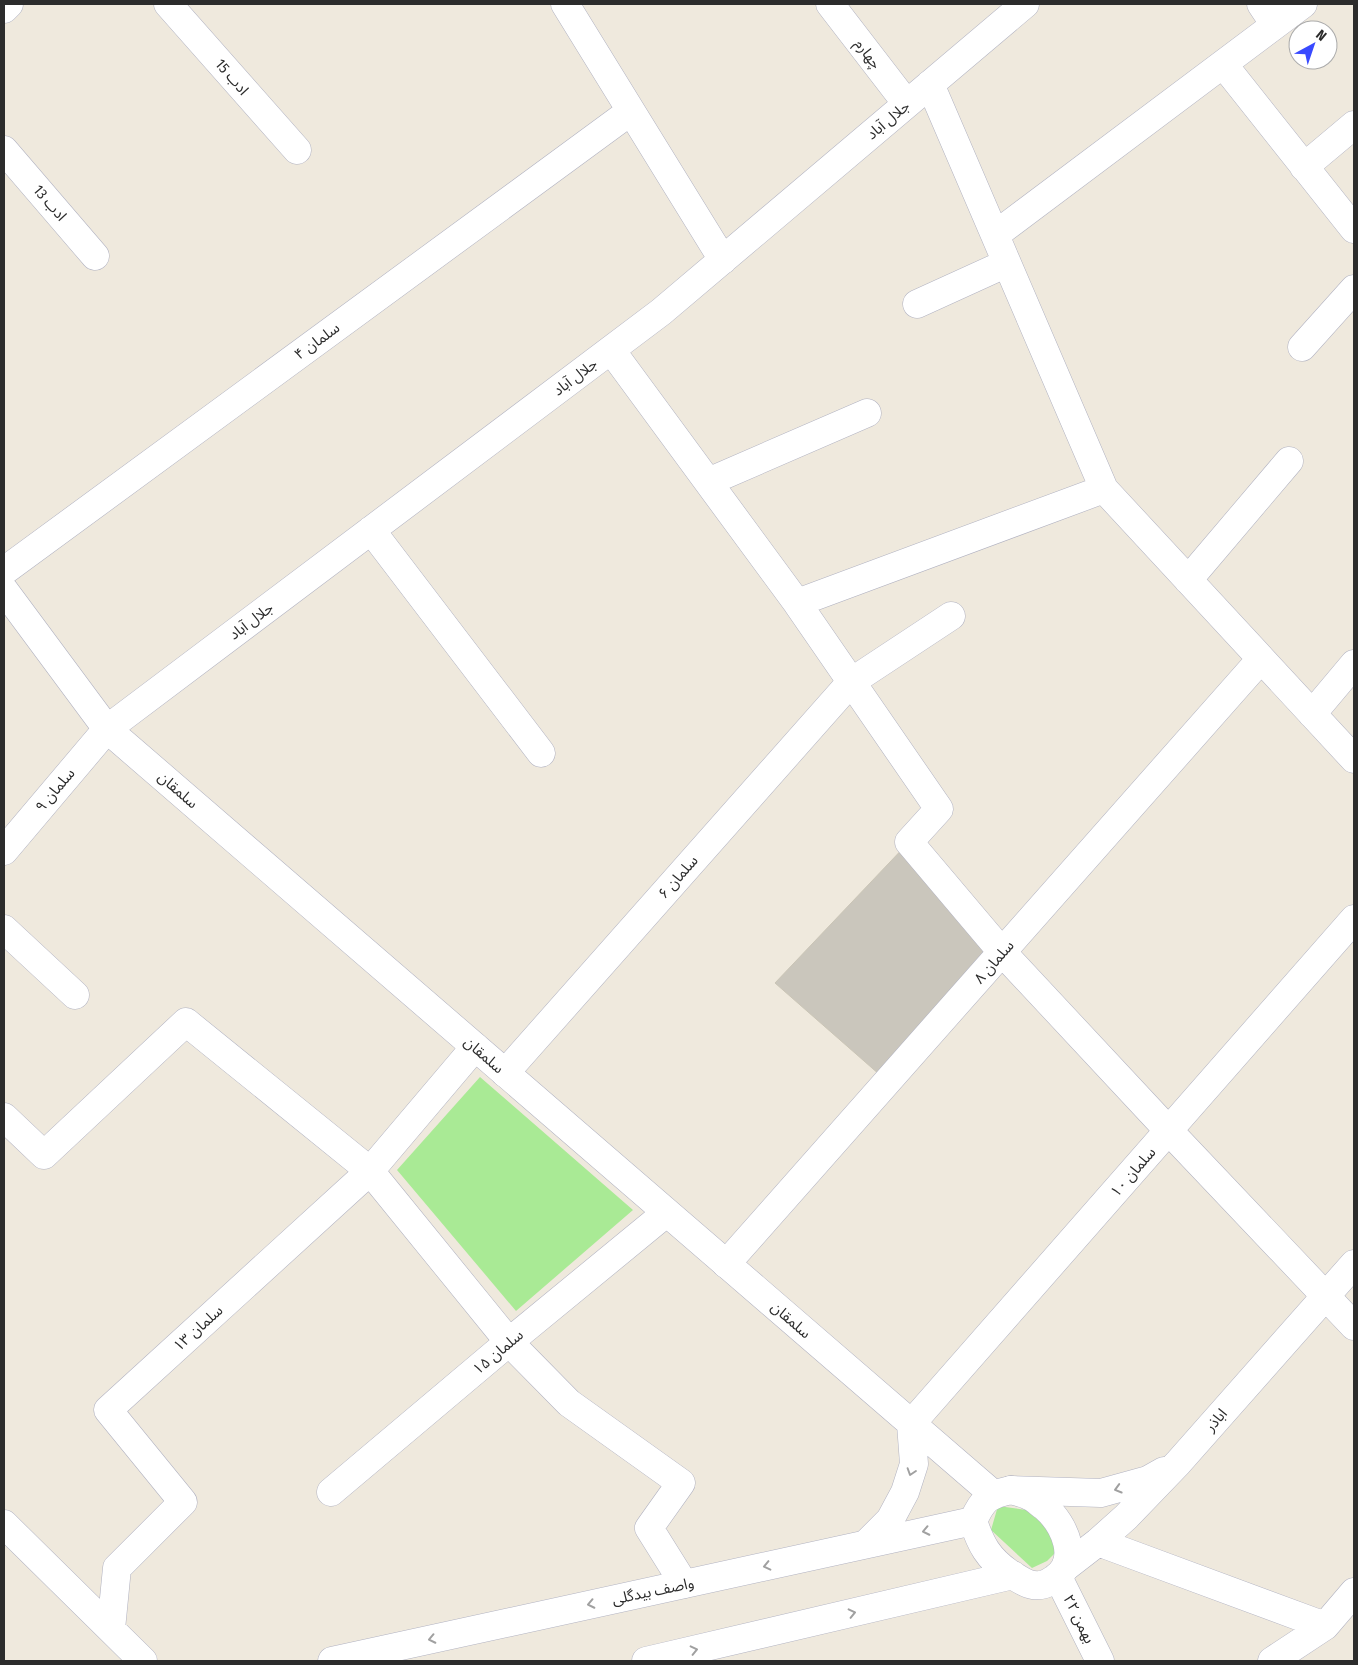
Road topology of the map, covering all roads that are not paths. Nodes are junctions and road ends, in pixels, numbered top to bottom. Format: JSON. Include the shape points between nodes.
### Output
{"nodes":[{"id":1,"x":9,"y":4,"type":"edge"},
{"id":2,"x":168,"y":4,"type":"edge"},
{"id":3,"x":565,"y":4,"type":"edge"},
{"id":4,"x":830,"y":4,"type":"edge"},
{"id":5,"x":1025,"y":4,"type":"edge"},
{"id":6,"x":1303,"y":4,"type":"edge"},
{"id":7,"x":4,"y":9,"type":"edge"},
{"id":8,"x":1268,"y":14,"type":"edge"},
{"id":9,"x":1223,"y":64,"type":"junction"},
{"id":10,"x":930,"y":84,"type":"junction"},
{"id":11,"x":907,"y":104,"type":"junction"},
{"id":12,"x":631,"y":111,"type":"junction"},
{"id":13,"x":1354,"y":125,"type":"edge"},
{"id":14,"x":4,"y":150,"type":"edge"},
{"id":15,"x":297,"y":150,"type":"dead end"},
{"id":16,"x":1304,"y":166,"type":"junction"},
{"id":17,"x":1354,"y":229,"type":"edge"},
{"id":18,"x":995,"y":235,"type":"junction"},
{"id":19,"x":95,"y":256,"type":"dead end"},
{"id":20,"x":723,"y":260,"type":"junction"},
{"id":21,"x":1006,"y":262,"type":"junction"},
{"id":22,"x":1354,"y":289,"type":"edge"},
{"id":23,"x":917,"y":304,"type":"dead end"},
{"id":24,"x":1302,"y":347,"type":"dead end"},
{"id":25,"x":611,"y":350,"type":"junction"},
{"id":26,"x":867,"y":413,"type":"dead end"},
{"id":27,"x":1289,"y":461,"type":"dead end"},
{"id":28,"x":708,"y":482,"type":"junction"},
{"id":29,"x":1104,"y":489,"type":"junction"},
{"id":30,"x":371,"y":530,"type":"junction"},
{"id":31,"x":4,"y":571,"type":"edge"},
{"id":32,"x":1188,"y":580,"type":"junction"},
{"id":33,"x":4,"y":590,"type":"edge"},
{"id":34,"x":797,"y":603,"type":"junction"},
{"id":35,"x":952,"y":616,"type":"dead end"},
{"id":36,"x":1261,"y":659,"type":"junction"},
{"id":37,"x":1354,"y":664,"type":"edge"},
{"id":38,"x":851,"y":682,"type":"junction"},
{"id":39,"x":1312,"y":714,"type":"junction"},
{"id":40,"x":107,"y":729,"type":"junction"},
{"id":41,"x":540,"y":753,"type":"dead end"},
{"id":42,"x":1354,"y":760,"type":"edge"},
{"id":43,"x":4,"y":851,"type":"edge"},
{"id":44,"x":1354,"y":919,"type":"edge"},
{"id":45,"x":4,"y":929,"type":"edge"},
{"id":46,"x":1002,"y":952,"type":"junction"},
{"id":47,"x":75,"y":995,"type":"dead end"},
{"id":48,"x":475,"y":1047,"type":"junction"},
{"id":49,"x":505,"y":1073,"type":"junction"},
{"id":50,"x":4,"y":1117,"type":"edge"},
{"id":51,"x":1169,"y":1131,"type":"junction"},
{"id":52,"x":370,"y":1171,"type":"junction"},
{"id":53,"x":666,"y":1213,"type":"junction"},
{"id":54,"x":726,"y":1264,"type":"junction"},
{"id":55,"x":1354,"y":1264,"type":"edge"},
{"id":56,"x":1326,"y":1295,"type":"junction"},
{"id":57,"x":1354,"y":1326,"type":"edge"},
{"id":58,"x":509,"y":1342,"type":"junction"},
{"id":59,"x":911,"y":1424,"type":"junction"},
{"id":60,"x":1178,"y":1463,"type":"junction"},
{"id":61,"x":331,"y":1492,"type":"dead end"},
{"id":62,"x":1002,"y":1492,"type":"junction"},
{"id":63,"x":973,"y":1520,"type":"junction"},
{"id":64,"x":4,"y":1524,"type":"edge"},
{"id":65,"x":1098,"y":1542,"type":"junction"},
{"id":66,"x":867,"y":1543,"type":"junction"},
{"id":67,"x":1062,"y":1571,"type":"junction"},
{"id":68,"x":1013,"y":1576,"type":"junction"},
{"id":69,"x":684,"y":1584,"type":"junction"},
{"id":70,"x":1354,"y":1592,"type":"edge"},
{"id":71,"x":1325,"y":1626,"type":"junction"},
{"id":72,"x":111,"y":1629,"type":"junction"},
{"id":73,"x":143,"y":1661,"type":"edge"},
{"id":74,"x":332,"y":1661,"type":"edge"},
{"id":75,"x":646,"y":1661,"type":"edge"},
{"id":76,"x":1100,"y":1661,"type":"edge"},
{"id":77,"x":1272,"y":1661,"type":"edge"}],
"edges":[{"from":1,"to":7,"type":"street"},
{"from":2,"to":15,"type":"street","name":"ادب 15"},
{"from":3,"to":12,"type":"street"},
{"from":4,"to":11,"type":"street","name":"چهارم"},
{"from":5,"to":10,"type":"street","name":"جلال آباد"},
{"from":6,"to":8,"type":"street"},
{"from":8,"to":9,"type":"street"},
{"from":9,"to":16,"type":"street"},
{"from":9,"to":18,"type":"street"},
{"from":10,"to":11,"type":"street","name":"جلال آباد"},
{"from":10,"to":18,"type":"street"},
{"from":11,"to":20,"type":"street","name":"جلال آباد"},
{"from":12,"to":20,"type":"street"},
{"from":12,"to":31,"type":"street","name":"سلمان ۴"},
{"from":13,"to":16,"type":"street"},
{"from":14,"to":19,"type":"street","name":"ادب 13"},
{"from":16,"to":17,"type":"street"},
{"from":18,"to":21,"type":"street"},
{"from":20,"to":25,"type":"street","name":"جلال آباد"},
{"from":21,"to":23,"type":"street"},
{"from":21,"to":29,"type":"street"},
{"from":22,"to":24,"type":"street"},
{"from":25,"to":28,"type":"street"},
{"from":25,"to":30,"type":"street","name":"جلال آباد"},
{"from":26,"to":28,"type":"street"},
{"from":27,"to":32,"type":"street"},
{"from":28,"to":34,"type":"street"},
{"from":29,"to":32,"type":"street"},
{"from":29,"to":34,"type":"street"},
{"from":30,"to":40,"type":"street","name":"جلال آباد"},
{"from":30,"to":41,"type":"street"},
{"from":32,"to":36,"type":"street"},
{"from":33,"to":40,"type":"street","name":"سلمقان"},
{"from":34,"to":38,"type":"street"},
{"from":35,"to":38,"type":"street","name":"سلمان ۶"},
{"from":36,"to":39,"type":"street"},
{"from":36,"to":46,"type":"street","name":"سلمان ۸"},
{"from":37,"to":39,"type":"street"},
{"from":38,"to":46,"type":"street","via":[[939,809],[909,842]]},
{"from":38,"to":49,"type":"street","name":"سلمان ۶"},
{"from":39,"to":42,"type":"street"},
{"from":40,"to":43,"type":"street","name":"سلمان ۹"},
{"from":40,"to":48,"type":"street","name":"سلمقان"},
{"from":44,"to":51,"type":"street","name":"سلمان ۱۰"},
{"from":45,"to":47,"type":"street"},
{"from":46,"to":51,"type":"street"},
{"from":46,"to":54,"type":"street","name":"سلمان ۸"},
{"from":48,"to":49,"type":"street","name":"سلمقان"},
{"from":48,"to":52,"type":"street","name":"سلمان ۱۳"},
{"from":49,"to":53,"type":"street","name":"سلمقان"},
{"from":50,"to":52,"type":"street","via":[[44,1154],[186,1022]]},
{"from":51,"to":56,"type":"street"},
{"from":51,"to":59,"type":"street","name":"سلمان ۱۰"},
{"from":52,"to":58,"type":"street"},
{"from":52,"to":72,"type":"street","name":"سلمان ۱۳","via":[[108,1410],[183,1502],[117,1568]]},
{"from":53,"to":54,"type":"street","name":"سلمقان"},
{"from":53,"to":58,"type":"street","name":"سلمان ۱۵"},
{"from":54,"to":59,"type":"street","name":"سلمقان"},
{"from":55,"to":56,"type":"street","name":"اباذر"},
{"from":56,"to":57,"type":"street"},
{"from":56,"to":60,"type":"street","name":"اباذر"},
{"from":58,"to":61,"type":"street","name":"سلمان ۱۵"},
{"from":58,"to":69,"type":"street","via":[[570,1403],[681,1483],[649,1528]]},
{"from":59,"to":62,"type":"street","name":"سلمقان"},
{"from":59,"to":66,"type":"street","one_way":true,"via":[[914,1464],[905,1492],[890,1520]]},
{"from":60,"to":62,"type":"street","one_way":true,"via":[[1148,1480],[1101,1494]]},
{"from":60,"to":65,"type":"street","name":"اباذر"},
{"from":62,"to":63,"type":"street","via":[[979,1507]]},
{"from":62,"to":67,"type":"street","via":[[1031,1496],[1051,1512],[1063,1530],[1069,1548]]},
{"from":63,"to":66,"type":"street","name":"واصف بیدگلی","one_way":true},
{"from":63,"to":68,"type":"street","via":[[980,1542],[996,1564]]},
{"from":64,"to":72,"type":"street"},
{"from":65,"to":67,"type":"street","name":"اباذر"},
{"from":65,"to":71,"type":"street"},
{"from":66,"to":69,"type":"street","name":"واصف بیدگلی","one_way":true},
{"from":67,"to":68,"type":"street","via":[[1046,1585],[1031,1585]]},
{"from":67,"to":76,"type":"street","name":"۲۲ بهمن"},
{"from":75,"to":68,"type":"street","one_way":true},
{"from":69,"to":74,"type":"street","name":"واصف بیدگلی","one_way":true},
{"from":70,"to":71,"type":"street"},
{"from":71,"to":77,"type":"street"},
{"from":72,"to":73,"type":"street"}]}
